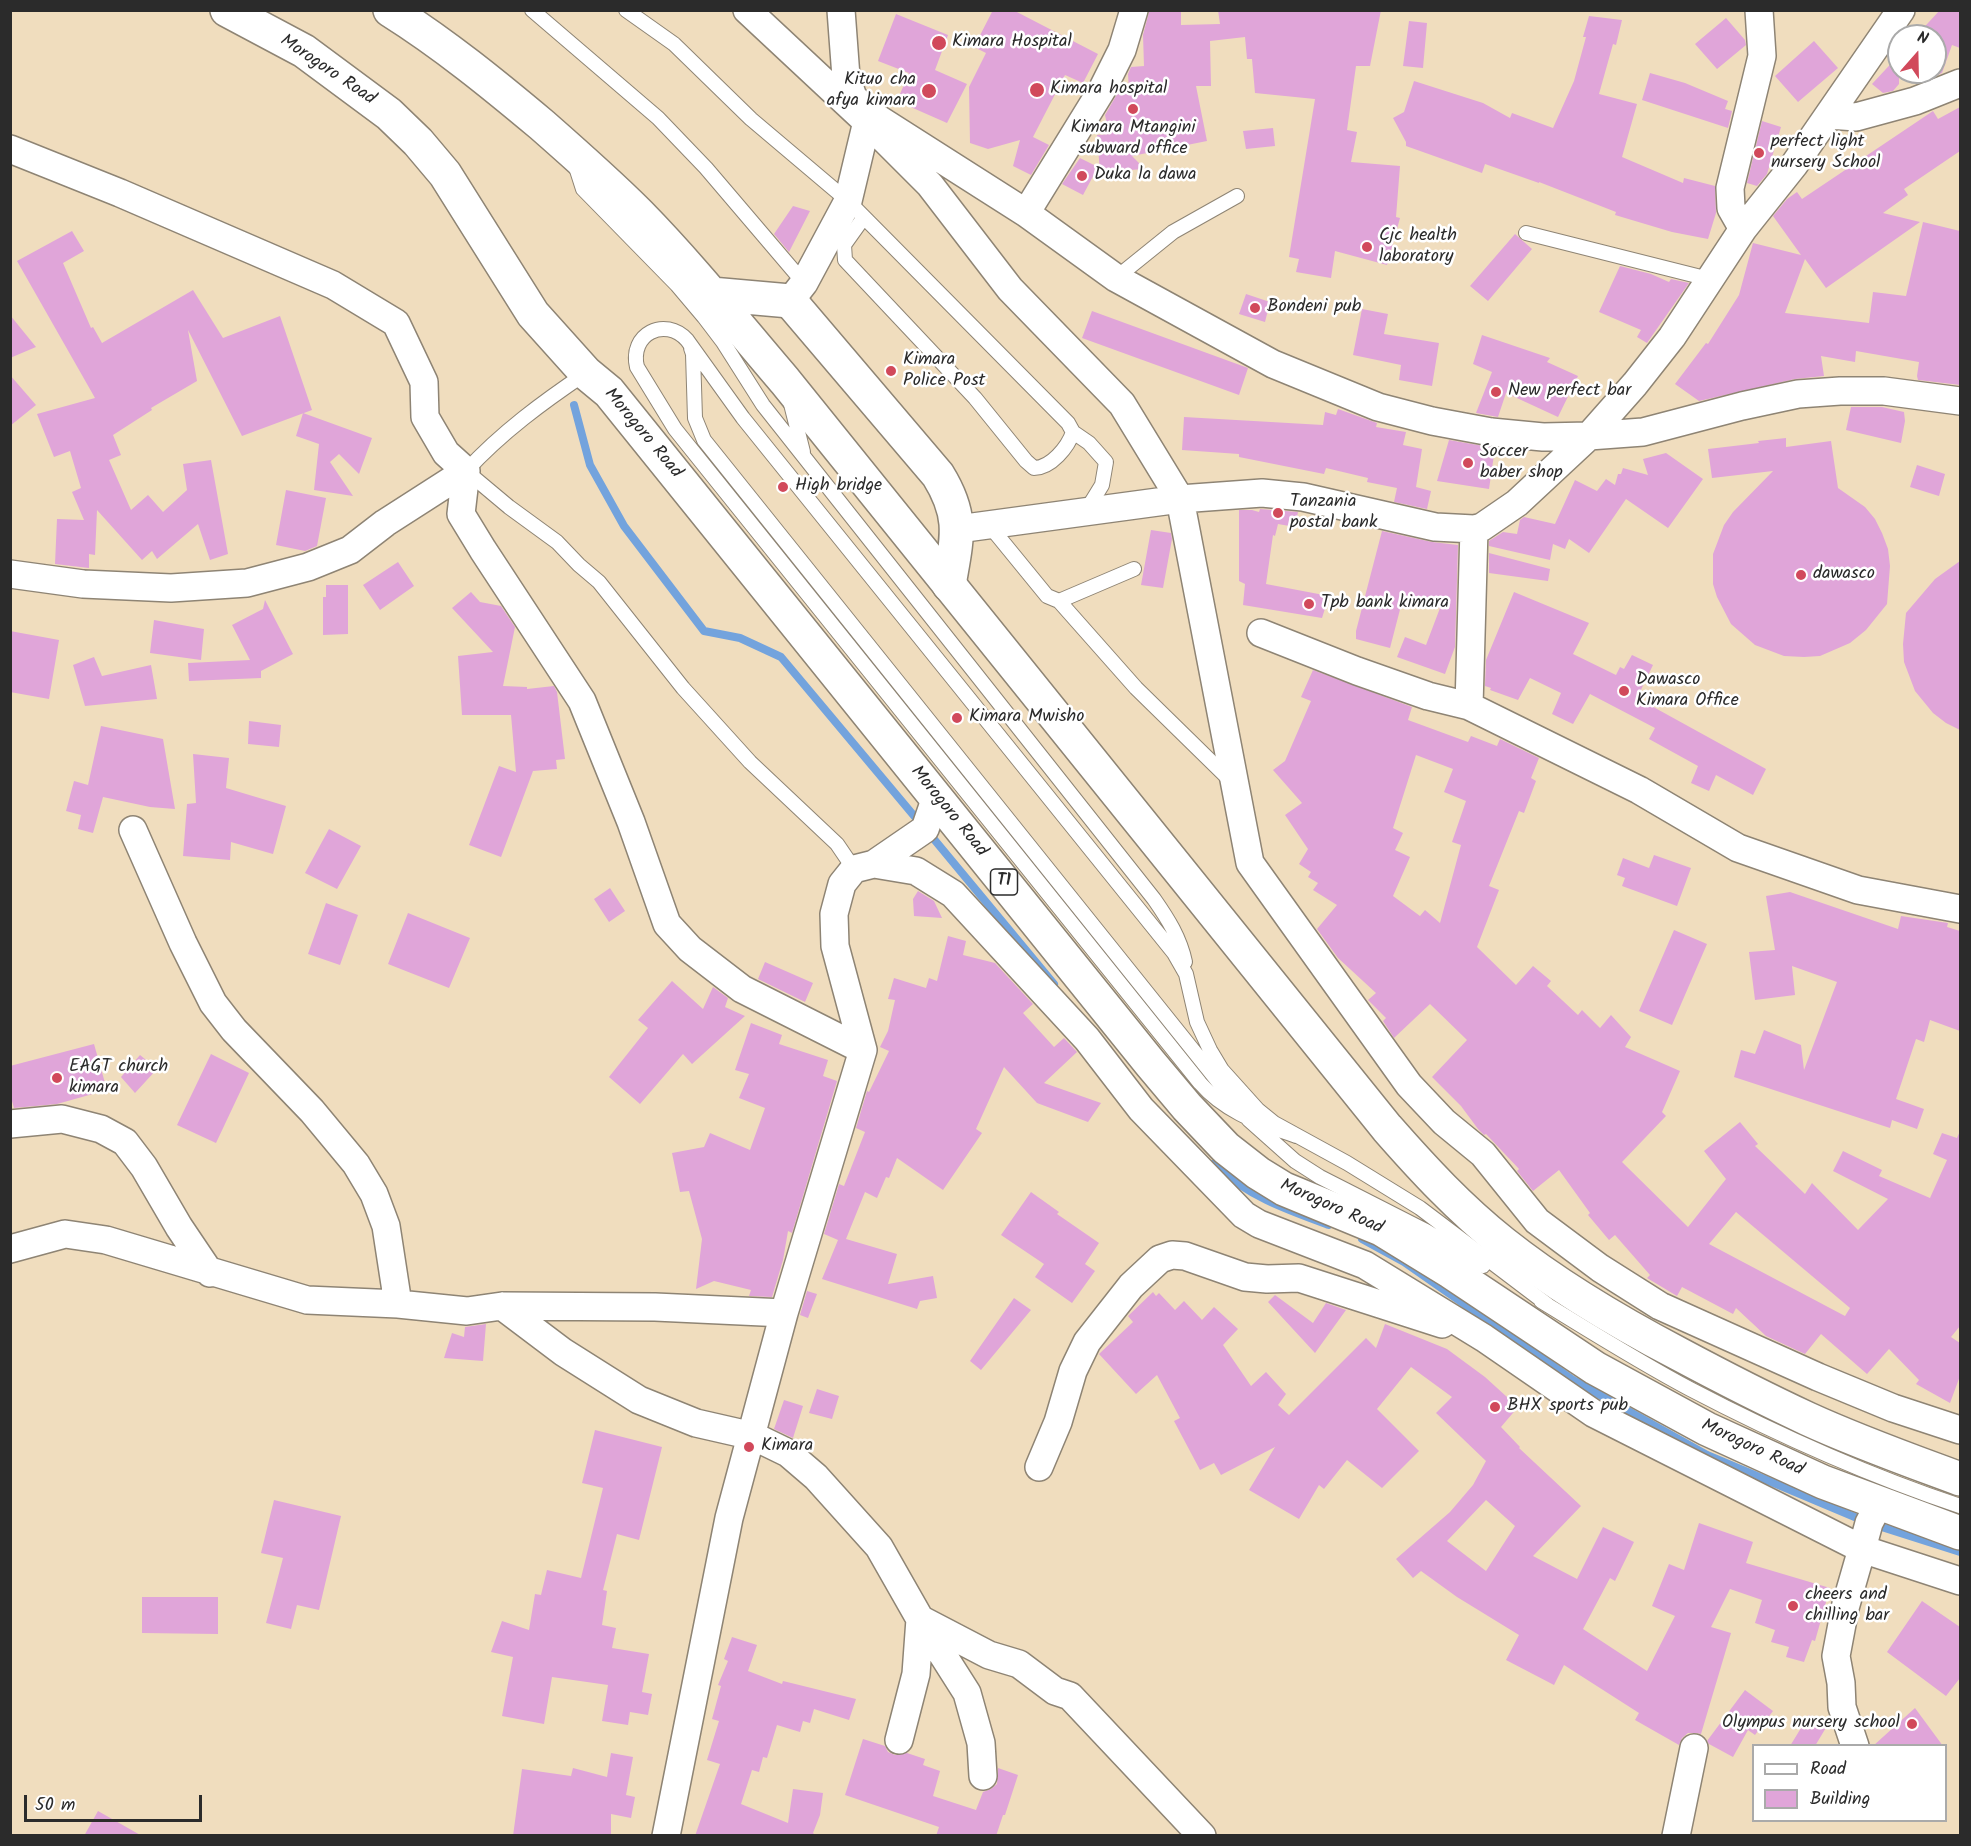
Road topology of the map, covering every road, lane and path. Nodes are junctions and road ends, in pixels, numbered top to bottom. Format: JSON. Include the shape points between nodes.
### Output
{"nodes":[{"id":1,"x":227,"y":10,"type":"edge"},
{"id":2,"x":390,"y":10,"type":"edge"},
{"id":3,"x":532,"y":10,"type":"edge"},
{"id":4,"x":626,"y":10,"type":"edge"},
{"id":5,"x":747,"y":10,"type":"edge"},
{"id":6,"x":841,"y":10,"type":"edge"},
{"id":7,"x":1134,"y":10,"type":"edge"},
{"id":8,"x":1759,"y":10,"type":"edge"},
{"id":9,"x":1901,"y":10,"type":"edge"},
{"id":10,"x":1960,"y":83,"type":"edge"},
{"id":11,"x":1829,"y":115,"type":"junction"},
{"id":12,"x":868,"y":118,"type":"junction"},
{"id":13,"x":10,"y":149,"type":"edge"},
{"id":14,"x":571,"y":151,"type":"junction"},
{"id":15,"x":1237,"y":196,"type":"dead end"},
{"id":16,"x":856,"y":209,"type":"junction"},
{"id":17,"x":1026,"y":213,"type":"junction"},
{"id":18,"x":1743,"y":229,"type":"junction"},
{"id":19,"x":1526,"y":233,"type":"dead end"},
{"id":20,"x":1116,"y":278,"type":"junction"},
{"id":21,"x":1709,"y":279,"type":"junction"},
{"id":22,"x":797,"y":292,"type":"junction"},
{"id":23,"x":711,"y":294,"type":"junction"},
{"id":24,"x":687,"y":340,"type":"junction"},
{"id":25,"x":586,"y":373,"type":"junction"},
{"id":26,"x":785,"y":381,"type":"junction"},
{"id":27,"x":1960,"y":401,"type":"edge"},
{"id":28,"x":1073,"y":432,"type":"junction"},
{"id":29,"x":1588,"y":436,"type":"junction"},
{"id":30,"x":805,"y":459,"type":"junction"},
{"id":31,"x":466,"y":471,"type":"junction"},
{"id":32,"x":1180,"y":499,"type":"junction"},
{"id":33,"x":1086,"y":511,"type":"junction"},
{"id":34,"x":989,"y":525,"type":"junction"},
{"id":35,"x":958,"y":529,"type":"junction"},
{"id":36,"x":1474,"y":530,"type":"junction"},
{"id":37,"x":1134,"y":569,"type":"dead end"},
{"id":38,"x":10,"y":574,"type":"edge"},
{"id":39,"x":949,"y":585,"type":"junction"},
{"id":40,"x":1059,"y":601,"type":"junction"},
{"id":41,"x":1261,"y":633,"type":"dead end"},
{"id":42,"x":1469,"y":706,"type":"junction"},
{"id":43,"x":1233,"y":784,"type":"junction"},
{"id":44,"x":936,"y":797,"type":"junction"},
{"id":45,"x":132,"y":830,"type":"dead end"},
{"id":46,"x":864,"y":866,"type":"junction"},
{"id":47,"x":1960,"y":909,"type":"edge"},
{"id":48,"x":1186,"y":974,"type":"junction"},
{"id":49,"x":863,"y":1050,"type":"junction"},
{"id":50,"x":1249,"y":1120,"type":"junction"},
{"id":51,"x":10,"y":1124,"type":"edge"},
{"id":52,"x":1296,"y":1136,"type":"junction"},
{"id":53,"x":10,"y":1249,"type":"edge"},
{"id":54,"x":210,"y":1273,"type":"junction"},
{"id":55,"x":398,"y":1304,"type":"junction"},
{"id":56,"x":1548,"y":1305,"type":"junction"},
{"id":57,"x":502,"y":1306,"type":"junction"},
{"id":58,"x":784,"y":1313,"type":"junction"},
{"id":59,"x":1484,"y":1338,"type":"junction"},
{"id":60,"x":1960,"y":1430,"type":"edge"},
{"id":61,"x":753,"y":1436,"type":"junction"},
{"id":62,"x":1039,"y":1467,"type":"dead end"},
{"id":63,"x":1960,"y":1479,"type":"edge"},
{"id":64,"x":1879,"y":1504,"type":"junction"},
{"id":65,"x":1960,"y":1506,"type":"edge"},
{"id":66,"x":1960,"y":1533,"type":"edge"},
{"id":67,"x":1862,"y":1549,"type":"junction"},
{"id":68,"x":1960,"y":1581,"type":"edge"},
{"id":69,"x":920,"y":1619,"type":"junction"},
{"id":70,"x":900,"y":1740,"type":"dead end"},
{"id":71,"x":1854,"y":1744,"type":"edge"},
{"id":72,"x":1694,"y":1748,"type":"dead end"},
{"id":73,"x":982,"y":1776,"type":"dead end"},
{"id":74,"x":666,"y":1836,"type":"edge"},
{"id":75,"x":1203,"y":1836,"type":"edge"},
{"id":76,"x":1676,"y":1836,"type":"edge"}],
"edges":[{"from":1,"to":25,"type":"main road","name":"Morogoro Road","number":"T1","via":[[304,51],[389,114],[418,142],[445,174],[532,314]]},
{"from":2,"to":14,"type":"main road","name":"Morogoro Road","via":[[503,93]]},
{"from":3,"to":22,"type":"lane","via":[[658,118],[706,168]]},
{"from":4,"to":16,"type":"lane","via":[[674,44],[751,119]]},
{"from":5,"to":12,"type":"street"},
{"from":6,"to":12,"type":"street","via":[[846,77],[853,97]]},
{"from":7,"to":17,"type":"street","via":[[1122,50],[1102,88]]},
{"from":8,"to":18,"type":"street","via":[[1762,56],[1730,188],[1731,208]]},
{"from":9,"to":11,"type":"street"},
{"from":10,"to":11,"type":"street","via":[[1915,101],[1856,117]]},
{"from":11,"to":18,"type":"street"},
{"from":12,"to":16,"type":"street"},
{"from":12,"to":17,"type":"street"},
{"from":12,"to":32,"type":"street","via":[[930,185],[1010,289],[1122,404]]},
{"from":13,"to":31,"type":"street","via":[[333,285],[396,323],[424,382],[425,417],[446,453]]},
{"from":14,"to":23,"type":"main road","name":"Morogoro Road","via":[[639,213]]},
{"from":14,"to":30,"type":"lane","name":"Morogoro Road","via":[[583,189],[704,317]]},
{"from":15,"to":20,"type":"lane","via":[[1173,232]]},
{"from":16,"to":22,"type":"street"},
{"from":16,"to":28,"type":"lane"},
{"from":16,"to":28,"type":"lane","via":[[844,244],[845,260],[975,398],[1026,461],[1034,468],[1042,468],[1060,453]]},
{"from":17,"to":20,"type":"street"},
{"from":18,"to":21,"type":"street"},
{"from":19,"to":21,"type":"lane"},
{"from":20,"to":29,"type":"street","via":[[1273,364],[1378,407],[1491,432]]},
{"from":21,"to":29,"type":"street","via":[[1672,338]]},
{"from":22,"to":23,"type":"main road"},
{"from":22,"to":35,"type":"main road","via":[[938,475],[950,493]]},
{"from":23,"to":26,"type":"main road","name":"Morogoro Road"},
{"from":24,"to":48,"type":"lane","name":"Morogoro Road","via":[[743,418],[1174,953]]},
{"from":24,"to":50,"type":"lane","name":"Morogoro Road","via":[[693,354],[695,418],[704,440]]},
{"from":24,"to":50,"type":"lane","name":"Morogoro Road","via":[[674,331],[659,329],[646,335],[636,353],[639,372],[675,429],[1200,1083],[1219,1102]]},
{"from":25,"to":31,"type":"lane","via":[[493,442]]},
{"from":25,"to":44,"type":"main road","name":"Morogoro Road","number":"T1","via":[[609,392]]},
{"from":26,"to":30,"type":"lane","name":"Morogoro Road"},
{"from":26,"to":39,"type":"main road","name":"Morogoro Road"},
{"from":27,"to":29,"type":"street","via":[[1884,391],[1798,394],[1643,432]]},
{"from":28,"to":33,"type":"lane","via":[[1106,462],[1102,485]]},
{"from":29,"to":36,"type":"street","via":[[1517,502]]},
{"from":30,"to":48,"type":"lane","name":"Morogoro Road","via":[[1154,898],[1174,928]]},
{"from":31,"to":38,"type":"street","via":[[350,550],[308,567],[247,583],[171,588],[83,584]]},
{"from":31,"to":46,"type":"lane","via":[[557,542],[599,582],[683,688],[750,762]]},
{"from":31,"to":49,"type":"street","via":[[461,514],[582,701],[667,924],[690,949],[742,989]]},
{"from":32,"to":33,"type":"street"},
{"from":32,"to":36,"type":"street","via":[[1262,493],[1303,497],[1436,527]]},
{"from":32,"to":43,"type":"street"},
{"from":33,"to":34,"type":"street"},
{"from":34,"to":35,"type":"street"},
{"from":34,"to":40,"type":"lane","via":[[1047,596]]},
{"from":35,"to":39,"type":"main road"},
{"from":36,"to":42,"type":"street"},
{"from":37,"to":40,"type":"lane"},
{"from":39,"to":63,"type":"main road","name":"Morogoro Road","via":[[1387,1128],[1467,1212],[1556,1281],[1644,1335],[1810,1420]]},
{"from":40,"to":43,"type":"lane","via":[[1136,688]]},
{"from":41,"to":42,"type":"street","via":[[1428,696]]},
{"from":42,"to":47,"type":"street","via":[[1639,790],[1738,848],[1858,890]]},
{"from":43,"to":60,"type":"street","via":[[1250,863],[1409,1085],[1444,1122],[1483,1154],[1537,1221],[1660,1306],[1818,1377]]},
{"from":44,"to":46,"type":"street","via":[[925,829]]},
{"from":44,"to":64,"type":"main road","name":"Morogoro Road","number":"T1","via":[[1187,1107],[1226,1148],[1258,1173],[1284,1189],[1407,1245],[1585,1362],[1656,1402],[1760,1454]]},
{"from":45,"to":55,"type":"street","via":[[213,1003],[327,1129],[374,1194],[386,1226]]},
{"from":46,"to":49,"type":"street","via":[[842,884],[834,914],[835,946]]},
{"from":46,"to":59,"type":"street","via":[[916,871],[952,894],[1087,1039],[1141,1109],[1244,1215],[1365,1265]]},
{"from":48,"to":52,"type":"lane","name":"Morogoro Road","via":[[1197,1022],[1222,1070],[1258,1110]]},
{"from":49,"to":58,"type":"street"},
{"from":50,"to":52,"type":"lane","name":"Morogoro Road"},
{"from":50,"to":56,"type":"lane","name":"Morogoro Road","via":[[1320,1178],[1426,1231]]},
{"from":51,"to":54,"type":"street","via":[[62,1119],[101,1128],[125,1142]]},
{"from":52,"to":56,"type":"lane","name":"Morogoro Road","via":[[1420,1209]]},
{"from":53,"to":54,"type":"street","via":[[65,1234],[106,1240]]},
{"from":54,"to":55,"type":"street","via":[[307,1300]]},
{"from":55,"to":57,"type":"street","via":[[467,1311]]},
{"from":56,"to":65,"type":"lane","name":"Morogoro Road","via":[[1615,1347],[1763,1426]]},
{"from":57,"to":58,"type":"street"},
{"from":57,"to":61,"type":"street","via":[[563,1352],[639,1400],[696,1423]]},
{"from":58,"to":61,"type":"street"},
{"from":59,"to":62,"type":"street","via":[[1299,1278],[1245,1277],[1172,1255],[1160,1259],[1131,1286],[1087,1342]]},
{"from":59,"to":67,"type":"street","via":[[1593,1413]]},
{"from":61,"to":69,"type":"street","via":[[788,1453],[831,1492],[879,1547]]},
{"from":61,"to":74,"type":"street","via":[[729,1518]]},
{"from":64,"to":66,"type":"main road","name":"Morogoro Road","number":"T1"},
{"from":64,"to":67,"type":"street"},
{"from":67,"to":68,"type":"street"},
{"from":67,"to":71,"type":"street","via":[[1836,1656],[1842,1707]]},
{"from":69,"to":70,"type":"street","via":[[916,1674]]},
{"from":69,"to":73,"type":"street","via":[[967,1693],[981,1743]]},
{"from":69,"to":75,"type":"street","via":[[989,1654],[1018,1664],[1070,1696]]},
{"from":72,"to":76,"type":"street"}]}
